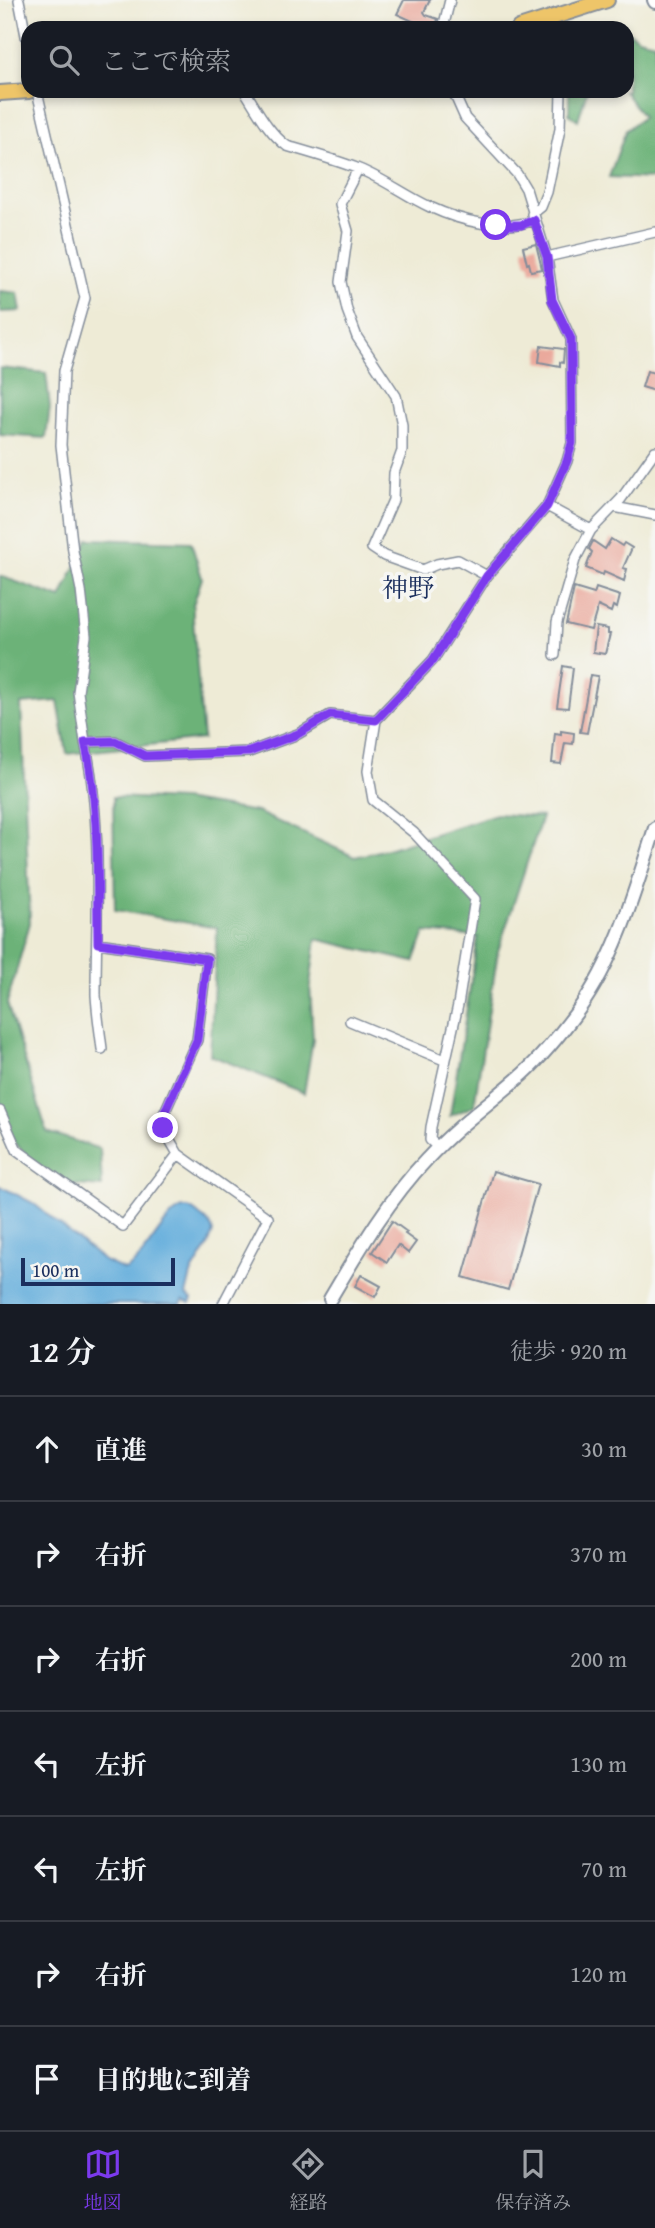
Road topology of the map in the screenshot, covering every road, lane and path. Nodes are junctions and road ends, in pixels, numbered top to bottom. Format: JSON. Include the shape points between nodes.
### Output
{"nodes":[{"id":1,"x":19,"y":0,"type":"edge"},
{"id":2,"x":450,"y":0,"type":"edge"},
{"id":3,"x":607,"y":0,"type":"edge"},
{"id":4,"x":23,"y":21,"type":"edge"},
{"id":5,"x":445,"y":21,"type":"edge"},
{"id":6,"x":563,"y":21,"type":"edge"},
{"id":7,"x":21,"y":92,"type":"edge"},
{"id":8,"x":0,"y":93,"type":"edge"},
{"id":9,"x":39,"y":98,"type":"edge"},
{"id":10,"x":249,"y":98,"type":"edge"},
{"id":11,"x":456,"y":98,"type":"edge"},
{"id":12,"x":561,"y":98,"type":"edge"},
{"id":13,"x":358,"y":169,"type":"junction"},
{"id":14,"x":533,"y":217,"type":"junction"},
{"id":15,"x":655,"y":232,"type":"edge"},
{"id":16,"x":547,"y":257,"type":"junction"},
{"id":17,"x":655,"y":451,"type":"edge"},
{"id":18,"x":547,"y":506,"type":"junction"},
{"id":19,"x":614,"y":507,"type":"junction"},
{"id":20,"x":655,"y":515,"type":"edge"},
{"id":21,"x":591,"y":530,"type":"junction"},
{"id":22,"x":487,"y":576,"type":"junction"},
{"id":23,"x":555,"y":655,"type":"dead end"},
{"id":24,"x":376,"y":720,"type":"junction"},
{"id":25,"x":85,"y":742,"type":"junction"},
{"id":26,"x":655,"y":828,"type":"edge"},
{"id":27,"x":98,"y":943,"type":"junction"},
{"id":28,"x":349,"y":1021,"type":"dead end"},
{"id":29,"x":102,"y":1049,"type":"dead end"},
{"id":30,"x":444,"y":1060,"type":"junction"},
{"id":31,"x":0,"y":1111,"type":"edge"},
{"id":32,"x":438,"y":1147,"type":"junction"},
{"id":33,"x":178,"y":1154,"type":"junction"},
{"id":34,"x":328,"y":1301,"type":"edge"},
{"id":35,"x":223,"y":1304,"type":"edge"}],
"edges":[{"from":1,"to":4,"type":"street"},
{"from":2,"to":5,"type":"street"},
{"from":3,"to":6,"type":"main road"},
{"from":7,"to":8,"type":"main road"},
{"from":9,"to":25,"type":"street","via":[[85,298],[64,372],[61,445],[86,636],[78,692]]},
{"from":10,"to":13,"type":"street","via":[[287,146]]},
{"from":11,"to":14,"type":"street","via":[[465,118],[517,174]]},
{"from":12,"to":14,"type":"street","via":[[560,129],[547,192]]},
{"from":13,"to":14,"type":"street","via":[[450,215],[496,225],[521,225]]},
{"from":13,"to":22,"type":"street","via":[[340,204],[348,231],[341,282],[357,337],[396,396],[402,425],[393,500],[372,548],[423,570],[458,560]]},
{"from":14,"to":16,"type":"street"},
{"from":15,"to":16,"type":"street"},
{"from":16,"to":18,"type":"street","via":[[552,300],[571,339],[572,443]]},
{"from":17,"to":19,"type":"street"},
{"from":18,"to":21,"type":"street"},
{"from":18,"to":22,"type":"street"},
{"from":19,"to":20,"type":"street"},
{"from":19,"to":21,"type":"street"},
{"from":21,"to":23,"type":"street","via":[[575,560],[557,622]]},
{"from":22,"to":24,"type":"street","via":[[433,660]]},
{"from":24,"to":25,"type":"street","via":[[330,715],[298,734],[249,752],[145,756],[115,741]]},
{"from":24,"to":30,"type":"street","via":[[368,771],[373,800],[414,833],[475,900]]},
{"from":25,"to":27,"type":"street","via":[[93,780]]},
{"from":26,"to":32,"type":"street","via":[[623,925],[581,1007],[525,1072]]},
{"from":27,"to":29,"type":"street","via":[[96,998]]},
{"from":27,"to":33,"type":"street","via":[[207,959],[197,1040],[163,1116],[163,1128]]},
{"from":28,"to":30,"type":"street"},
{"from":30,"to":32,"type":"street","via":[[430,1140]]},
{"from":31,"to":33,"type":"street","via":[[17,1150],[123,1226]]},
{"from":32,"to":34,"type":"street","via":[[362,1245]]},
{"from":33,"to":35,"type":"street","via":[[268,1217]]}]}
